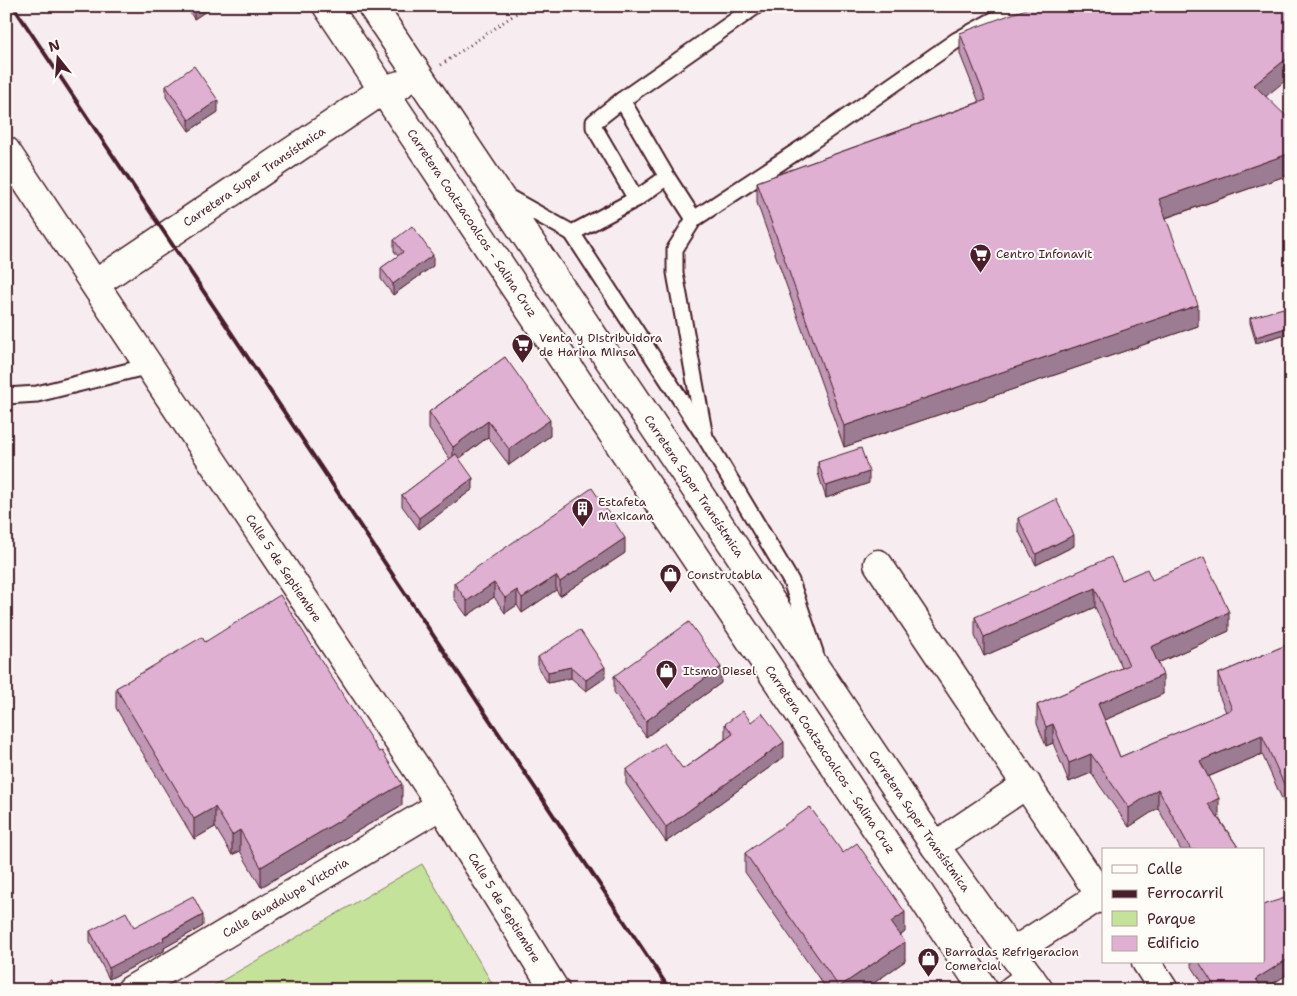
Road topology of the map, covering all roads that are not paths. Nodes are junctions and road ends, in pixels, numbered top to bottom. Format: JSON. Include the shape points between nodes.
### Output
{"nodes":[{"id":1,"x":327,"y":6,"type":"edge"},
{"id":2,"x":372,"y":6,"type":"edge"},
{"id":3,"x":756,"y":6,"type":"edge"},
{"id":4,"x":1020,"y":6,"type":"edge"},
{"id":5,"x":420,"y":79,"type":"junction"},
{"id":6,"x":383,"y":90,"type":"junction"},
{"id":7,"x":622,"y":100,"type":"junction"},
{"id":8,"x":6,"y":150,"type":"edge"},
{"id":9,"x":666,"y":177,"type":"junction"},
{"id":10,"x":493,"y":189,"type":"junction"},
{"id":11,"x":636,"y":198,"type":"junction"},
{"id":12,"x":694,"y":219,"type":"junction"},
{"id":13,"x":572,"y":233,"type":"junction"},
{"id":14,"x":95,"y":284,"type":"junction"},
{"id":15,"x":149,"y":366,"type":"junction"},
{"id":16,"x":6,"y":396,"type":"edge"},
{"id":17,"x":705,"y":437,"type":"junction"},
{"id":18,"x":878,"y":564,"type":"dead end"},
{"id":19,"x":826,"y":684,"type":"junction"},
{"id":20,"x":1027,"y":784,"type":"junction"},
{"id":21,"x":441,"y":805,"type":"junction"},
{"id":22,"x":935,"y":846,"type":"junction"},
{"id":23,"x":1102,"y":897,"type":"edge"},
{"id":24,"x":1013,"y":952,"type":"junction"},
{"id":25,"x":1147,"y":964,"type":"edge"},
{"id":26,"x":1027,"y":985,"type":"edge"},
{"id":27,"x":131,"y":990,"type":"edge"},
{"id":28,"x":555,"y":990,"type":"edge"},
{"id":29,"x":984,"y":990,"type":"edge"},
{"id":30,"x":1164,"y":990,"type":"edge"}],
"edges":[{"from":1,"to":6,"type":"main road","name":"Carretera Coatzacoalcos - Salina Cruz"},
{"from":2,"to":5,"type":"main road","name":"Carretera Super Transístmica"},
{"from":3,"to":7,"type":"lane"},
{"from":4,"to":12,"type":"lane","via":[[957,40]]},
{"from":5,"to":6,"type":"main road","name":"Carretera Super Transístmica"},
{"from":5,"to":10,"type":"main road","name":"Carretera Super Transístmica"},
{"from":6,"to":14,"type":"main road","name":"Carretera Super Transístmica"},
{"from":6,"to":29,"type":"main road","name":"Carretera Coatzacoalcos - Salina Cruz"},
{"from":7,"to":9,"type":"lane"},
{"from":7,"to":11,"type":"lane","via":[[594,122],[594,127]]},
{"from":8,"to":14,"type":"main road","name":"Calle 5 de Septiembre"},
{"from":9,"to":11,"type":"lane"},
{"from":9,"to":12,"type":"lane"},
{"from":10,"to":13,"type":"lane"},
{"from":10,"to":19,"type":"main road","name":"Carretera Super Transístmica"},
{"from":11,"to":13,"type":"lane"},
{"from":12,"to":17,"type":"lane","via":[[675,249],[675,273]]},
{"from":13,"to":17,"type":"lane"},
{"from":14,"to":15,"type":"main road","name":"Calle 5 de Septiembre"},
{"from":15,"to":16,"type":"lane","via":[[37,394]]},
{"from":15,"to":21,"type":"main road","name":"Calle 5 de Septiembre"},
{"from":17,"to":19,"type":"lane","via":[[792,581]]},
{"from":18,"to":20,"type":"main road"},
{"from":19,"to":22,"type":"main road","name":"Carretera Super Transístmica"},
{"from":20,"to":22,"type":"main road"},
{"from":20,"to":23,"type":"main road"},
{"from":21,"to":27,"type":"main road","name":"Calle Guadalupe Victoria"},
{"from":21,"to":28,"type":"main road","name":"Calle 5 de Septiembre"},
{"from":22,"to":24,"type":"main road","name":"Carretera Super Transístmica"},
{"from":23,"to":24,"type":"main road"},
{"from":24,"to":26,"type":"main road","name":"Carretera Super Transístmica"},
{"from":25,"to":30,"type":"main road"}]}
